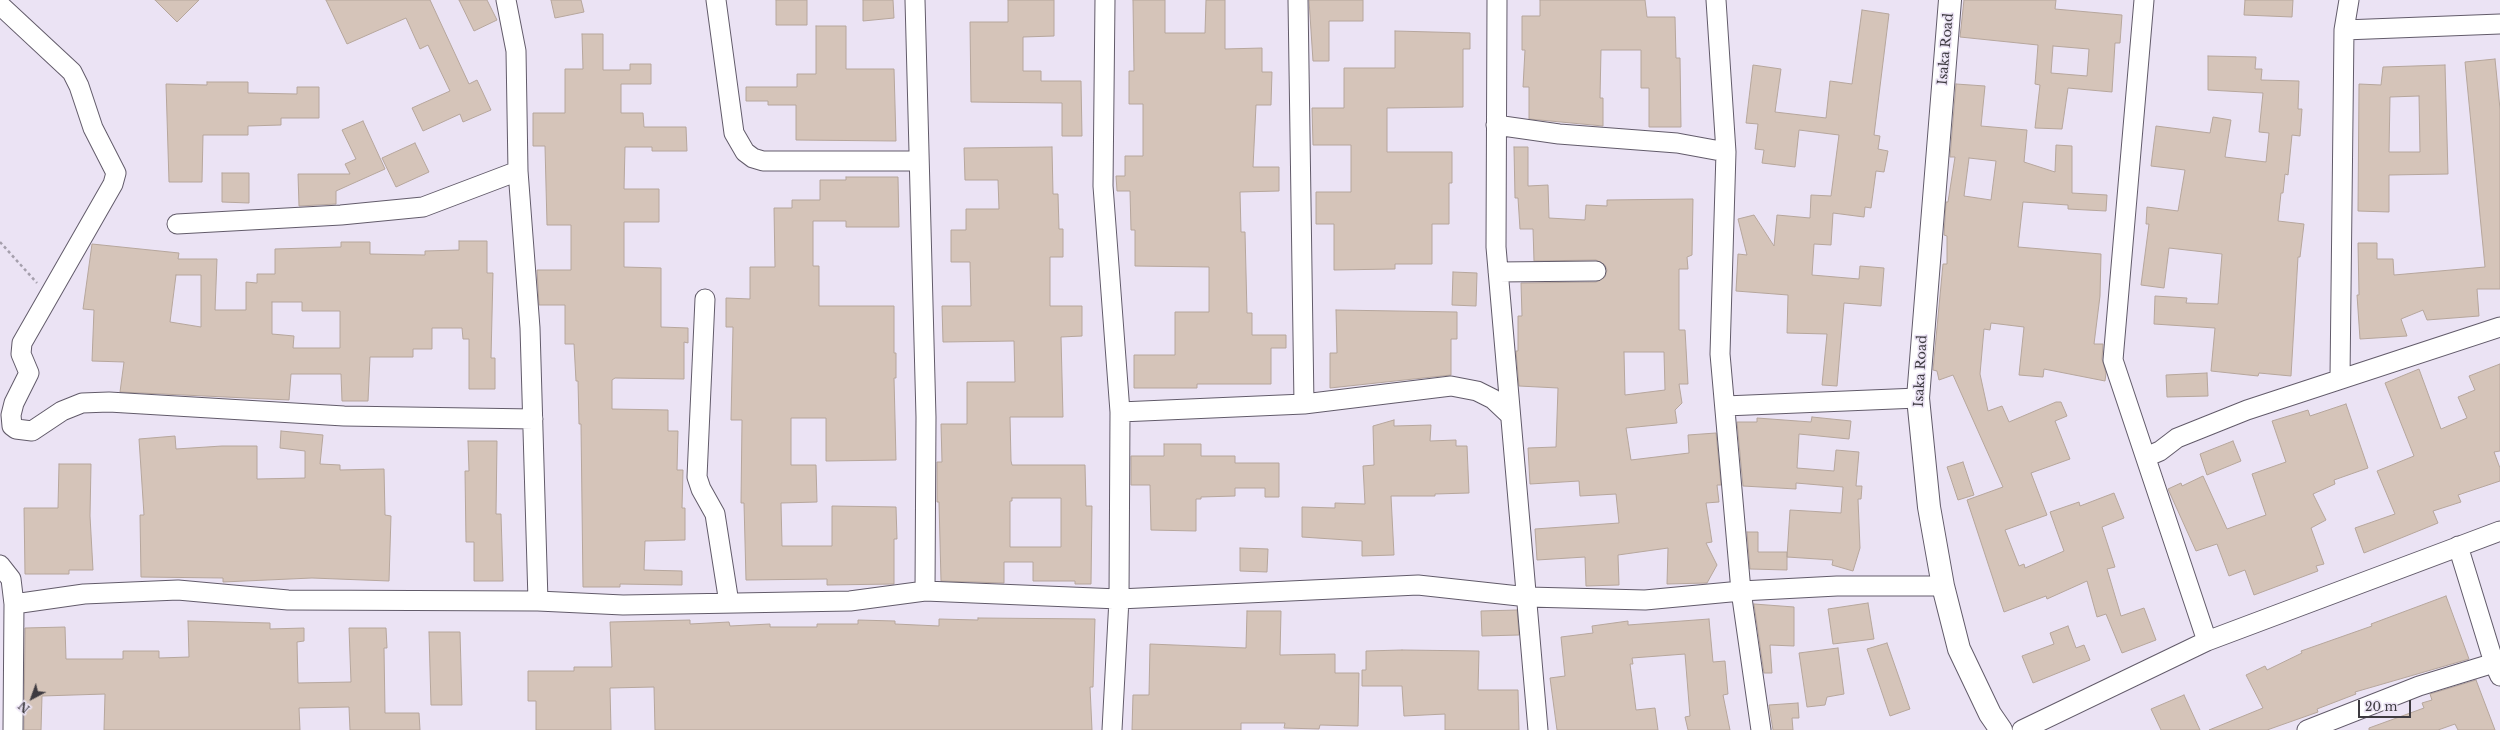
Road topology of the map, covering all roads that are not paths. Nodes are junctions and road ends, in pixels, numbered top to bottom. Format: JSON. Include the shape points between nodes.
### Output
{"nodes":[{"id":1,"x":506,"y":0,"type":"edge"},
{"id":2,"x":716,"y":0,"type":"edge"},
{"id":3,"x":915,"y":0,"type":"edge"},
{"id":4,"x":1105,"y":0,"type":"edge"},
{"id":5,"x":1298,"y":0,"type":"edge"},
{"id":6,"x":1497,"y":0,"type":"edge"},
{"id":7,"x":1716,"y":0,"type":"edge"},
{"id":8,"x":1950,"y":0,"type":"edge"},
{"id":9,"x":2144,"y":0,"type":"edge"},
{"id":10,"x":2349,"y":0,"type":"edge"},
{"id":11,"x":9,"y":6,"type":"edge"},
{"id":12,"x":2500,"y":24,"type":"edge"},
{"id":13,"x":2344,"y":30,"type":"junction"},
{"id":14,"x":1496,"y":125,"type":"junction"},
{"id":15,"x":1726,"y":152,"type":"junction"},
{"id":16,"x":918,"y":161,"type":"junction"},
{"id":17,"x":518,"y":171,"type":"junction"},
{"id":18,"x":177,"y":224,"type":"dead end"},
{"id":19,"x":1596,"y":271,"type":"dead end"},
{"id":20,"x":1498,"y":272,"type":"junction"},
{"id":21,"x":705,"y":299,"type":"dead end"},
{"id":22,"x":2500,"y":328,"type":"edge"},
{"id":23,"x":2340,"y":378,"type":"junction"},
{"id":24,"x":1918,"y":398,"type":"junction"},
{"id":25,"x":1304,"y":404,"type":"junction"},
{"id":26,"x":1725,"y":406,"type":"junction"},
{"id":27,"x":1120,"y":412,"type":"junction"},
{"id":28,"x":1510,"y":415,"type":"junction"},
{"id":29,"x":533,"y":419,"type":"junction"},
{"id":30,"x":2146,"y":457,"type":"junction"},
{"id":31,"x":2500,"y":531,"type":"edge"},
{"id":32,"x":2458,"y":546,"type":"junction"},
{"id":33,"x":0,"y":565,"type":"edge"},
{"id":34,"x":1943,"y":586,"type":"junction"},
{"id":35,"x":925,"y":591,"type":"junction"},
{"id":36,"x":1741,"y":591,"type":"junction"},
{"id":37,"x":1528,"y":597,"type":"junction"},
{"id":38,"x":1119,"y":599,"type":"junction"},
{"id":39,"x":538,"y":601,"type":"junction"},
{"id":40,"x":729,"y":603,"type":"junction"},
{"id":41,"x":14,"y":604,"type":"junction"},
{"id":42,"x":2207,"y":641,"type":"junction"},
{"id":43,"x":2497,"y":670,"type":"edge"},
{"id":44,"x":2349,"y":722,"type":"edge"},
{"id":45,"x":13,"y":730,"type":"edge"},
{"id":46,"x":1112,"y":730,"type":"edge"},
{"id":47,"x":1538,"y":730,"type":"edge"},
{"id":48,"x":1761,"y":730,"type":"edge"},
{"id":49,"x":2001,"y":730,"type":"edge"},
{"id":50,"x":2022,"y":730,"type":"edge"},
{"id":51,"x":2307,"y":730,"type":"edge"}],
"edges":[{"from":1,"to":17,"type":"street","via":[[516,51]]},
{"from":2,"to":16,"type":"street","via":[[734,132],[745,152],[763,161]]},
{"from":3,"to":16,"type":"street"},
{"from":4,"to":27,"type":"street","via":[[1103,186]]},
{"from":5,"to":25,"type":"street"},
{"from":6,"to":14,"type":"street"},
{"from":7,"to":15,"type":"street"},
{"from":8,"to":24,"type":"street","name":"Isaka Road"},
{"from":9,"to":30,"type":"street","via":[[2113,360]]},
{"from":10,"to":13,"type":"street"},
{"from":11,"to":29,"type":"street","via":[[72,72],[93,128],[116,173],[114,184],[22,343],[21,354],[29,373],[14,403],[12,426],[32,431],[62,411],[82,402],[344,416]]},
{"from":12,"to":13,"type":"street"},
{"from":13,"to":23,"type":"street"},
{"from":14,"to":15,"type":"street","via":[[1559,134],[1677,143]]},
{"from":14,"to":20,"type":"street"},
{"from":15,"to":26,"type":"street","via":[[1720,354]]},
{"from":16,"to":35,"type":"street","via":[[926,417]]},
{"from":17,"to":18,"type":"street","via":[[416,208]]},
{"from":17,"to":29,"type":"street","via":[[530,328]]},
{"from":19,"to":20,"type":"street"},
{"from":20,"to":28,"type":"street"},
{"from":21,"to":40,"type":"street","via":[[697,477],[700,489],[715,514]]},
{"from":22,"to":23,"type":"street"},
{"from":23,"to":30,"type":"street","via":[[2247,410],[2177,438],[2160,451]]},
{"from":24,"to":26,"type":"street"},
{"from":24,"to":34,"type":"street","name":"Isaka Road","via":[[1929,507]]},
{"from":25,"to":27,"type":"street"},
{"from":25,"to":28,"type":"street","via":[[1451,386],[1477,391],[1493,399]]},
{"from":26,"to":36,"type":"street"},
{"from":27,"to":38,"type":"street"},
{"from":28,"to":37,"type":"street"},
{"from":29,"to":39,"type":"street"},
{"from":30,"to":42,"type":"street"},
{"from":31,"to":32,"type":"street"},
{"from":32,"to":42,"type":"street"},
{"from":32,"to":43,"type":"street"},
{"from":33,"to":41,"type":"street","via":[[11,579]]},
{"from":34,"to":36,"type":"street","via":[[1837,586]]},
{"from":34,"to":49,"type":"street","name":"Isaka Road","via":[[1960,649],[1990,714]]},
{"from":35,"to":38,"type":"street"},
{"from":35,"to":40,"type":"street","via":[[850,602]]},
{"from":36,"to":37,"type":"street","via":[[1645,600]]},
{"from":36,"to":48,"type":"street"},
{"from":37,"to":38,"type":"street","via":[[1418,585]]},
{"from":37,"to":47,"type":"street"},
{"from":38,"to":46,"type":"street"},
{"from":39,"to":40,"type":"street","via":[[623,605]]},
{"from":39,"to":41,"type":"street","via":[[288,600],[178,590],[84,594]]},
{"from":41,"to":45,"type":"street"},
{"from":42,"to":50,"type":"street"},
{"from":43,"to":44,"type":"street","via":[[2419,686]]},
{"from":44,"to":51,"type":"street"}]}
